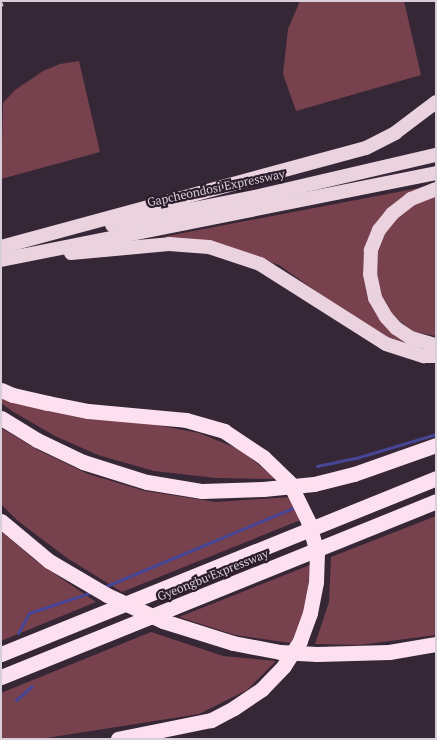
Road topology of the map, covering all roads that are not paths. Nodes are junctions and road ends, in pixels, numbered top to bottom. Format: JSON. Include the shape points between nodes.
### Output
{"nodes":[{"id":1,"x":436,"y":102,"type":"edge"},
{"id":2,"x":436,"y":155,"type":"edge"},
{"id":3,"x":436,"y":173,"type":"edge"},
{"id":4,"x":436,"y":189,"type":"edge"},
{"id":5,"x":1,"y":247,"type":"edge"},
{"id":6,"x":35,"y":253,"type":"junction"},
{"id":7,"x":1,"y":260,"type":"edge"},
{"id":8,"x":436,"y":345,"type":"edge"},
{"id":9,"x":436,"y":356,"type":"edge"},
{"id":10,"x":1,"y":390,"type":"edge"},
{"id":11,"x":1,"y":418,"type":"edge"},
{"id":12,"x":436,"y":445,"type":"edge"},
{"id":13,"x":436,"y":478,"type":"edge"},
{"id":14,"x":436,"y":501,"type":"edge"},
{"id":15,"x":1,"y":522,"type":"edge"},
{"id":16,"x":436,"y":644,"type":"edge"},
{"id":17,"x":1,"y":654,"type":"edge"},
{"id":18,"x":1,"y":677,"type":"edge"},
{"id":19,"x":118,"y":739,"type":"edge"}],
"edges":[{"from":1,"to":5,"type":"highway","via":[[396,133],[366,148]]},
{"from":2,"to":5,"type":"highway","name":"Gapcheondosi Expressway","via":[[255,197]]},
{"from":3,"to":6,"type":"highway"},
{"from":4,"to":8,"type":"highway","via":[[411,199],[379,230],[371,250],[370,274],[375,298],[396,328],[411,338]]},
{"from":6,"to":7,"type":"highway"},
{"from":6,"to":9,"type":"highway","via":[[89,252],[169,244],[208,247],[260,264],[386,344],[424,356]]},
{"from":10,"to":19,"type":"highway","via":[[88,411],[186,420],[224,431],[263,457],[289,482],[308,521],[317,553],[316,582],[300,641],[284,666],[262,689],[211,720]]},
{"from":11,"to":12,"type":"highway","via":[[83,462],[147,482],[202,491],[314,484],[354,474]]},
{"from":13,"to":17,"type":"highway","name":"Gyeongbu Expressway"},
{"from":14,"to":18,"type":"highway","name":"Gyeongbu Expressway"},
{"from":15,"to":16,"type":"highway","via":[[76,578],[139,611],[233,643],[280,652],[318,654],[389,652]]}]}
